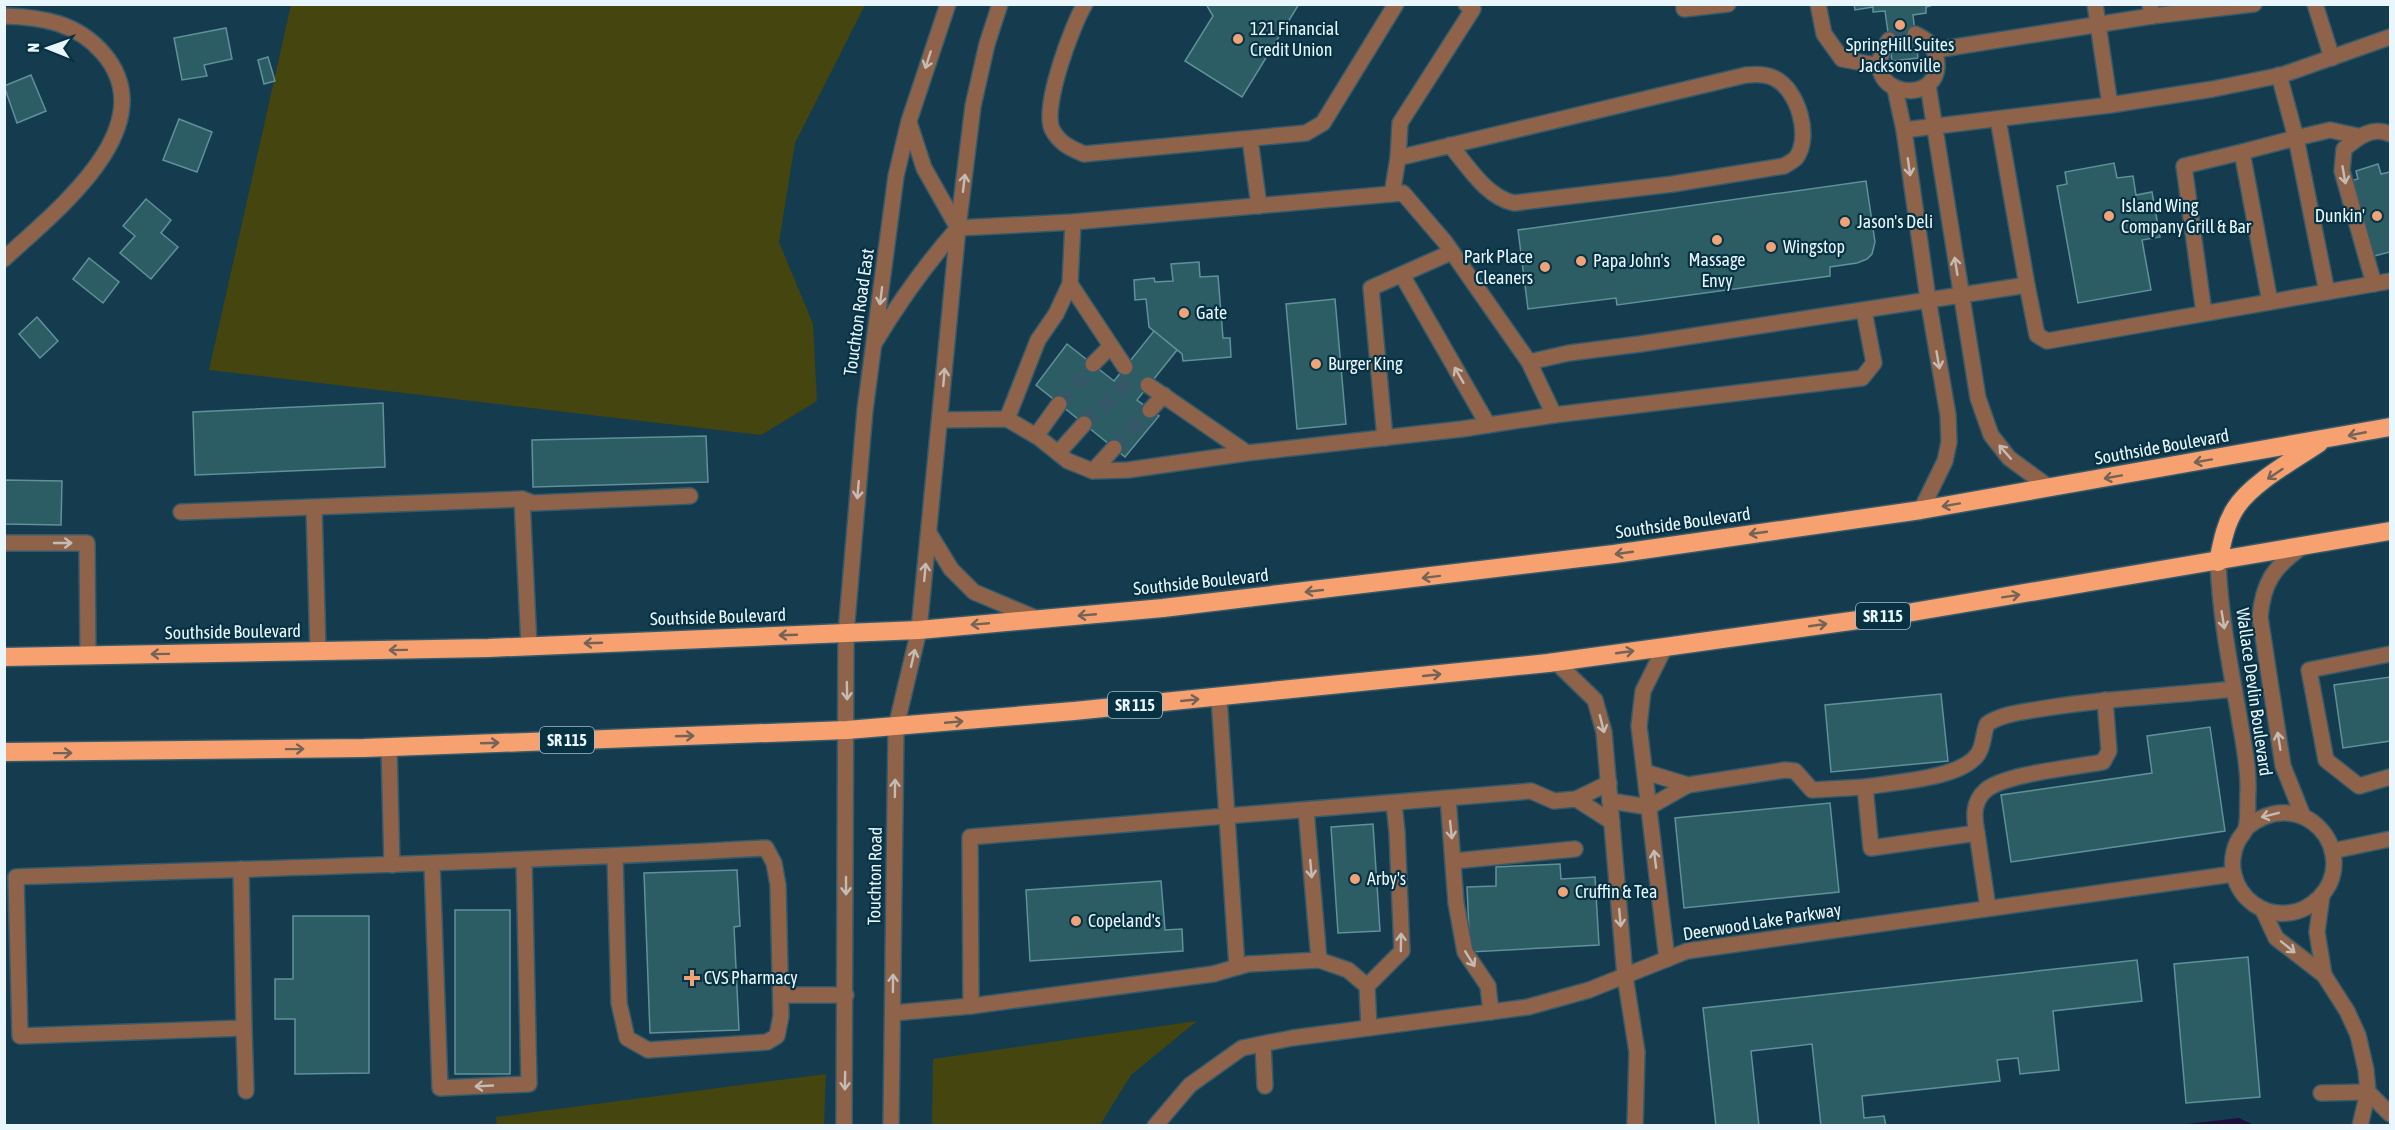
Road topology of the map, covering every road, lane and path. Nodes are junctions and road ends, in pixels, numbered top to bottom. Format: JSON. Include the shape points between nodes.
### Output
{"nodes":[{"id":1,"x":948,"y":4,"type":"edge"},
{"id":2,"x":1000,"y":4,"type":"edge"},
{"id":3,"x":1084,"y":4,"type":"edge"},
{"id":4,"x":1396,"y":4,"type":"edge"},
{"id":5,"x":1466,"y":4,"type":"edge"},
{"id":6,"x":1684,"y":4,"type":"edge"},
{"id":7,"x":1728,"y":4,"type":"edge"},
{"id":8,"x":1818,"y":4,"type":"edge"},
{"id":9,"x":2095,"y":4,"type":"edge"},
{"id":10,"x":2165,"y":4,"type":"edge"},
{"id":11,"x":2254,"y":4,"type":"edge"},
{"id":12,"x":2315,"y":4,"type":"edge"},
{"id":13,"x":2151,"y":10,"type":"edge"},
{"id":14,"x":4,"y":16,"type":"edge"},
{"id":15,"x":2098,"y":25,"type":"junction"},
{"id":16,"x":1915,"y":34,"type":"dead end"},
{"id":17,"x":2391,"y":37,"type":"edge"},
{"id":18,"x":1889,"y":40,"type":"dead end"},
{"id":19,"x":1935,"y":50,"type":"junction"},
{"id":20,"x":2331,"y":58,"type":"junction"},
{"id":21,"x":1880,"y":66,"type":"junction"},
{"id":22,"x":2279,"y":75,"type":"junction"},
{"id":23,"x":1928,"y":85,"type":"junction"},
{"id":24,"x":1895,"y":89,"type":"junction"},
{"id":25,"x":2110,"y":105,"type":"junction"},
{"id":26,"x":1998,"y":119,"type":"junction"},
{"id":27,"x":909,"y":121,"type":"junction"},
{"id":28,"x":1934,"y":127,"type":"junction"},
{"id":29,"x":1904,"y":130,"type":"junction"},
{"id":30,"x":2391,"y":134,"type":"edge"},
{"id":31,"x":2358,"y":136,"type":"junction"},
{"id":32,"x":2296,"y":138,"type":"junction"},
{"id":33,"x":1250,"y":139,"type":"junction"},
{"id":34,"x":1450,"y":146,"type":"junction"},
{"id":35,"x":2242,"y":153,"type":"junction"},
{"id":36,"x":1398,"y":158,"type":"junction"},
{"id":37,"x":1392,"y":194,"type":"junction"},
{"id":38,"x":1259,"y":206,"type":"junction"},
{"id":39,"x":1073,"y":222,"type":"junction"},
{"id":40,"x":958,"y":228,"type":"junction"},
{"id":41,"x":1452,"y":252,"type":"junction"},
{"id":42,"x":4,"y":259,"type":"edge"},
{"id":43,"x":1402,"y":275,"type":"junction"},
{"id":44,"x":2391,"y":281,"type":"edge"},
{"id":45,"x":1070,"y":284,"type":"junction"},
{"id":46,"x":2374,"y":284,"type":"junction"},
{"id":47,"x":2027,"y":285,"type":"junction"},
{"id":48,"x":2327,"y":292,"type":"junction"},
{"id":49,"x":1960,"y":295,"type":"junction"},
{"id":50,"x":1928,"y":299,"type":"junction"},
{"id":51,"x":2270,"y":302,"type":"junction"},
{"id":52,"x":1864,"y":311,"type":"junction"},
{"id":53,"x":2204,"y":313,"type":"junction"},
{"id":54,"x":875,"y":342,"type":"junction"},
{"id":55,"x":1111,"y":346,"type":"junction"},
{"id":56,"x":1529,"y":362,"type":"junction"},
{"id":57,"x":1093,"y":364,"type":"tunnel mouth"},
{"id":58,"x":1125,"y":368,"type":"dead end"},
{"id":59,"x":1149,"y":385,"type":"dead end"},
{"id":60,"x":1164,"y":395,"type":"junction"},
{"id":61,"x":1059,"y":404,"type":"tunnel mouth"},
{"id":62,"x":1150,"y":410,"type":"tunnel mouth"},
{"id":63,"x":1554,"y":415,"type":"junction"},
{"id":64,"x":1007,"y":419,"type":"junction"},
{"id":65,"x":940,"y":420,"type":"junction"},
{"id":66,"x":1084,"y":424,"type":"tunnel mouth"},
{"id":67,"x":1488,"y":425,"type":"junction"},
{"id":68,"x":2391,"y":427,"type":"edge"},
{"id":69,"x":1036,"y":436,"type":"junction"},
{"id":70,"x":1385,"y":438,"type":"junction"},
{"id":71,"x":2323,"y":440,"type":"junction"},
{"id":72,"x":1114,"y":448,"type":"tunnel mouth"},
{"id":73,"x":1058,"y":453,"type":"junction"},
{"id":74,"x":1247,"y":453,"type":"junction"},
{"id":75,"x":1093,"y":471,"type":"junction"},
{"id":76,"x":2050,"y":488,"type":"junction"},
{"id":77,"x":690,"y":496,"type":"dead end"},
{"id":78,"x":522,"y":499,"type":"junction"},
{"id":79,"x":314,"y":507,"type":"junction"},
{"id":80,"x":1921,"y":510,"type":"junction"},
{"id":81,"x":181,"y":512,"type":"dead end"},
{"id":82,"x":2391,"y":531,"type":"edge"},
{"id":83,"x":929,"y":533,"type":"junction"},
{"id":84,"x":4,"y":543,"type":"edge"},
{"id":85,"x":2303,"y":546,"type":"junction"},
{"id":86,"x":2218,"y":562,"type":"junction"},
{"id":87,"x":1038,"y":619,"type":"junction"},
{"id":88,"x":919,"y":630,"type":"junction"},
{"id":89,"x":846,"y":633,"type":"junction"},
{"id":90,"x":529,"y":646,"type":"junction"},
{"id":91,"x":1665,"y":647,"type":"junction"},
{"id":92,"x":318,"y":651,"type":"junction"},
{"id":93,"x":2391,"y":654,"type":"edge"},
{"id":94,"x":88,"y":656,"type":"junction"},
{"id":95,"x":4,"y":657,"type":"edge"},
{"id":96,"x":1556,"y":662,"type":"junction"},
{"id":97,"x":2234,"y":689,"type":"junction"},
{"id":98,"x":1219,"y":697,"type":"junction"},
{"id":99,"x":2105,"y":700,"type":"junction"},
{"id":100,"x":896,"y":727,"type":"junction"},
{"id":101,"x":847,"y":730,"type":"junction"},
{"id":102,"x":389,"y":747,"type":"junction"},
{"id":103,"x":4,"y":752,"type":"edge"},
{"id":104,"x":1645,"y":772,"type":"junction"},
{"id":105,"x":2391,"y":777,"type":"edge"},
{"id":106,"x":1609,"y":783,"type":"junction"},
{"id":107,"x":1688,"y":784,"type":"junction"},
{"id":108,"x":1865,"y":787,"type":"junction"},
{"id":109,"x":1448,"y":798,"type":"junction"},
{"id":110,"x":1576,"y":799,"type":"junction"},
{"id":111,"x":1610,"y":801,"type":"junction"},
{"id":112,"x":1394,"y":803,"type":"junction"},
{"id":113,"x":1649,"y":807,"type":"junction"},
{"id":114,"x":1306,"y":810,"type":"junction"},
{"id":115,"x":1228,"y":816,"type":"junction"},
{"id":116,"x":2303,"y":816,"type":"junction"},
{"id":117,"x":1612,"y":822,"type":"junction"},
{"id":118,"x":2246,"y":828,"type":"junction"},
{"id":119,"x":1977,"y":833,"type":"junction"},
{"id":120,"x":2391,"y":839,"type":"edge"},
{"id":121,"x":1575,"y":849,"type":"dead end"},
{"id":122,"x":2332,"y":851,"type":"junction"},
{"id":123,"x":615,"y":856,"type":"junction"},
{"id":124,"x":524,"y":860,"type":"junction"},
{"id":125,"x":1454,"y":861,"type":"junction"},
{"id":126,"x":432,"y":864,"type":"junction"},
{"id":127,"x":392,"y":865,"type":"junction"},
{"id":128,"x":241,"y":869,"type":"junction"},
{"id":129,"x":2233,"y":874,"type":"junction"},
{"id":130,"x":10,"y":877,"type":"edge"},
{"id":131,"x":2322,"y":895,"type":"junction"},
{"id":132,"x":1988,"y":908,"type":"junction"},
{"id":133,"x":2263,"y":910,"type":"junction"},
{"id":134,"x":1667,"y":958,"type":"junction"},
{"id":135,"x":1319,"y":960,"type":"junction"},
{"id":136,"x":1237,"y":967,"type":"junction"},
{"id":137,"x":2324,"y":975,"type":"junction"},
{"id":138,"x":1625,"y":976,"type":"junction"},
{"id":139,"x":1367,"y":986,"type":"junction"},
{"id":140,"x":781,"y":995,"type":"junction"},
{"id":141,"x":846,"y":995,"type":"junction"},
{"id":142,"x":971,"y":1006,"type":"junction"},
{"id":143,"x":1491,"y":1012,"type":"junction"},
{"id":144,"x":892,"y":1013,"type":"junction"},
{"id":145,"x":244,"y":1028,"type":"junction"},
{"id":146,"x":1369,"y":1028,"type":"junction"},
{"id":147,"x":1263,"y":1044,"type":"junction"},
{"id":148,"x":1265,"y":1086,"type":"dead end"},
{"id":149,"x":246,"y":1091,"type":"dead end"},
{"id":150,"x":2321,"y":1092,"type":"dead end"},
{"id":151,"x":2368,"y":1092,"type":"junction"},
{"id":152,"x":2391,"y":1114,"type":"edge"},
{"id":153,"x":844,"y":1125,"type":"edge"},
{"id":154,"x":891,"y":1125,"type":"edge"},
{"id":155,"x":1155,"y":1125,"type":"edge"},
{"id":156,"x":1635,"y":1125,"type":"edge"},
{"id":157,"x":2360,"y":1125,"type":"edge"}],
"edges":[{"from":1,"to":27,"type":"street","name":"Touchton Road East","one_way":true},
{"from":40,"to":2,"type":"street","one_way":true,"via":[[973,106]]},
{"from":3,"to":33,"type":"street","via":[[1074,22],[1050,106],[1051,128],[1063,145],[1084,154]]},
{"from":4,"to":33,"type":"street","via":[[1323,123],[1306,133]]},
{"from":5,"to":36,"type":"street","via":[[1473,9],[1400,123]]},
{"from":6,"to":7,"type":"street","via":[[1684,9]]},
{"from":8,"to":21,"type":"street","via":[[1824,34],[1842,59]]},
{"from":9,"to":15,"type":"street"},
{"from":10,"to":13,"type":"street"},
{"from":11,"to":13,"type":"street"},
{"from":12,"to":20,"type":"street"},
{"from":13,"to":15,"type":"street"},
{"from":14,"to":42,"type":"street","via":[[45,20],[75,29],[91,39],[111,62],[119,83],[121,116],[107,153],[69,198]]},
{"from":15,"to":19,"type":"street"},
{"from":15,"to":25,"type":"street"},
{"from":16,"to":19,"type":"street"},
{"from":17,"to":20,"type":"street"},
{"from":18,"to":21,"type":"street","via":[[1880,56]]},
{"from":19,"to":23,"type":"street","via":[[1936,70]]},
{"from":20,"to":22,"type":"street"},
{"from":21,"to":24,"type":"street","via":[[1882,76]]},
{"from":22,"to":25,"type":"street"},
{"from":22,"to":32,"type":"street"},
{"from":23,"to":24,"type":"street","via":[[1912,92]]},
{"from":23,"to":28,"type":"street"},
{"from":24,"to":29,"type":"street"},
{"from":25,"to":26,"type":"street"},
{"from":26,"to":28,"type":"street"},
{"from":26,"to":47,"type":"street"},
{"from":27,"to":40,"type":"street","via":[[924,168]]},
{"from":27,"to":54,"type":"street","name":"Touchton Road East","one_way":true,"via":[[896,176]]},
{"from":28,"to":29,"type":"street"},
{"from":49,"to":28,"type":"street","one_way":true},
{"from":29,"to":50,"type":"street","one_way":true},
{"from":30,"to":31,"type":"street","via":[[2372,131]]},
{"from":31,"to":32,"type":"street","via":[[2330,130]]},
{"from":31,"to":46,"type":"street","one_way":true,"via":[[2344,149],[2342,171]]},
{"from":32,"to":35,"type":"street"},
{"from":32,"to":48,"type":"street"},
{"from":33,"to":38,"type":"street"},
{"from":34,"to":34,"type":"street","via":[[1758,74],[1775,78],[1784,86],[1802,117],[1802,144],[1795,158],[1784,166],[1514,203],[1502,200],[1488,189]]},
{"from":34,"to":36,"type":"street"},
{"from":35,"to":51,"type":"street"},
{"from":35,"to":53,"type":"street","via":[[2184,166]]},
{"from":36,"to":37,"type":"street"},
{"from":37,"to":38,"type":"street"},
{"from":37,"to":41,"type":"street","via":[[1403,193]]},
{"from":38,"to":39,"type":"street"},
{"from":39,"to":40,"type":"street"},
{"from":39,"to":45,"type":"street"},
{"from":40,"to":54,"type":"street","via":[[924,266]]},
{"from":65,"to":40,"type":"street","one_way":true},
{"from":41,"to":43,"type":"street"},
{"from":41,"to":56,"type":"street"},
{"from":67,"to":43,"type":"street","one_way":true},
{"from":43,"to":70,"type":"street","via":[[1371,288]]},
{"from":44,"to":46,"type":"street"},
{"from":45,"to":55,"type":"street"},
{"from":45,"to":64,"type":"street","via":[[1038,340]]},
{"from":46,"to":48,"type":"street"},
{"from":47,"to":49,"type":"street"},
{"from":47,"to":53,"type":"street","via":[[2037,335],[2047,340]]},
{"from":48,"to":51,"type":"street"},
{"from":49,"to":50,"type":"street"},
{"from":76,"to":49,"type":"street","one_way":true,"via":[[2009,458],[1991,435],[1978,398]]},
{"from":50,"to":52,"type":"street"},
{"from":50,"to":80,"type":"street","one_way":true,"via":[[1949,442],[1945,461]]},
{"from":51,"to":53,"type":"street"},
{"from":52,"to":56,"type":"street"},
{"from":52,"to":63,"type":"street","via":[[1874,363],[1862,378]]},
{"from":54,"to":89,"type":"street","name":"Touchton Road East","one_way":true,"via":[[865,410]]},
{"from":55,"to":57,"type":"street"},
{"from":55,"to":58,"type":"street"},
{"from":56,"to":63,"type":"street"},
{"from":59,"to":60,"type":"street"},
{"from":60,"to":62,"type":"street"},
{"from":60,"to":74,"type":"street"},
{"from":61,"to":69,"type":"street"},
{"from":63,"to":67,"type":"street"},
{"from":64,"to":65,"type":"street"},
{"from":64,"to":69,"type":"street"},
{"from":65,"to":83,"type":"street"},
{"from":66,"to":73,"type":"street"},
{"from":67,"to":70,"type":"street"},
{"from":68,"to":71,"type":"highway","name":"Southside Boulevard","one_way":true},
{"from":69,"to":73,"type":"street"},
{"from":70,"to":74,"type":"street"},
{"from":71,"to":76,"type":"highway","name":"Southside Boulevard","one_way":true},
{"from":71,"to":86,"type":"highway","one_way":true,"via":[[2256,487],[2236,507],[2225,529]]},
{"from":72,"to":75,"type":"street"},
{"from":73,"to":75,"type":"street"},
{"from":74,"to":75,"type":"street","via":[[1128,470]]},
{"from":76,"to":80,"type":"highway","name":"Southside Boulevard","one_way":true},
{"from":77,"to":78,"type":"street","via":[[533,502]]},
{"from":78,"to":79,"type":"street"},
{"from":78,"to":90,"type":"street"},
{"from":79,"to":81,"type":"street"},
{"from":79,"to":92,"type":"street"},
{"from":80,"to":87,"type":"highway","name":"Southside Boulevard","one_way":true,"via":[[1383,583]]},
{"from":82,"to":85,"type":"highway","number":"SR 115"},
{"from":83,"to":87,"type":"street","via":[[951,569],[974,592]]},
{"from":88,"to":83,"type":"street","one_way":true},
{"from":84,"to":94,"type":"street","one_way":true,"via":[[87,543]]},
{"from":85,"to":86,"type":"highway","number":"SR 115"},
{"from":116,"to":85,"type":"street","name":"Wallace Devlin Boulevard","one_way":true,"via":[[2283,766],[2260,617],[2272,573]]},
{"from":91,"to":86,"type":"highway","number":"SR 115","one_way":true,"via":[[1901,614]]},
{"from":86,"to":97,"type":"street","name":"Wallace Devlin Boulevard","one_way":true},
{"from":87,"to":88,"type":"highway","name":"Southside Boulevard","one_way":true},
{"from":88,"to":89,"type":"highway","name":"Southside Boulevard"},
{"from":100,"to":88,"type":"street","name":"Touchton Road","one_way":true},
{"from":89,"to":90,"type":"highway","name":"Southside Boulevard","one_way":true},
{"from":89,"to":101,"type":"street","name":"Touchton Road","one_way":true},
{"from":90,"to":92,"type":"highway","name":"Southside Boulevard","one_way":true},
{"from":96,"to":91,"type":"highway","number":"SR 115","one_way":true},
{"from":91,"to":104,"type":"street","via":[[1643,691],[1639,726]]},
{"from":92,"to":94,"type":"highway","name":"Southside Boulevard","one_way":true},
{"from":93,"to":105,"type":"street","via":[[2309,670],[2326,760],[2359,786]]},
{"from":94,"to":95,"type":"highway","name":"Southside Boulevard"},
{"from":98,"to":96,"type":"highway","number":"SR 115","one_way":true},
{"from":96,"to":106,"type":"street","one_way":true,"via":[[1595,700],[1604,732]]},
{"from":97,"to":99,"type":"street"},
{"from":97,"to":118,"type":"street","name":"Wallace Devlin Boulevard","via":[[2248,778]]},
{"from":100,"to":98,"type":"highway","number":"SR 115","one_way":true},
{"from":98,"to":115,"type":"street"},
{"from":99,"to":108,"type":"street","via":[[1992,720],[1987,723],[1978,754],[1952,773]]},
{"from":99,"to":119,"type":"street","via":[[2109,751],[2103,762],[2013,779],[1987,789],[1974,813]]},
{"from":100,"to":101,"type":"highway","number":"SR 115"},
{"from":144,"to":100,"type":"street","name":"Touchton Road","one_way":true},
{"from":102,"to":101,"type":"highway","number":"SR 115","one_way":true},
{"from":101,"to":141,"type":"street","name":"Touchton Road","one_way":true},
{"from":103,"to":102,"type":"highway","number":"SR 115","one_way":true},
{"from":102,"to":127,"type":"street"},
{"from":104,"to":107,"type":"street"},
{"from":104,"to":113,"type":"street"},
{"from":106,"to":110,"type":"street"},
{"from":106,"to":111,"type":"street"},
{"from":107,"to":108,"type":"street","via":[[1785,770],[1795,771],[1812,790]]},
{"from":107,"to":113,"type":"street"},
{"from":108,"to":119,"type":"street","via":[[1871,848]]},
{"from":109,"to":110,"type":"street","via":[[1532,791],[1554,801]]},
{"from":109,"to":112,"type":"street"},
{"from":109,"to":125,"type":"street","one_way":true},
{"from":110,"to":117,"type":"street"},
{"from":111,"to":113,"type":"street"},
{"from":111,"to":117,"type":"street"},
{"from":112,"to":114,"type":"street"},
{"from":139,"to":112,"type":"street","one_way":true,"via":[[1402,951]]},
{"from":134,"to":113,"type":"street","one_way":true},
{"from":114,"to":115,"type":"street"},
{"from":114,"to":135,"type":"street","one_way":true},
{"from":115,"to":136,"type":"street"},
{"from":115,"to":142,"type":"street","via":[[970,837]]},
{"from":116,"to":118,"type":"street","one_way":true,"via":[[2273,813]]},
{"from":116,"to":122,"type":"street","via":[[2327,837]]},
{"from":117,"to":138,"type":"street","one_way":true},
{"from":118,"to":129,"type":"street","via":[[2237,842]]},
{"from":119,"to":132,"type":"street"},
{"from":120,"to":122,"type":"street"},
{"from":121,"to":125,"type":"street"},
{"from":122,"to":131,"type":"street","via":[[2334,867]]},
{"from":123,"to":124,"type":"street"},
{"from":123,"to":140,"type":"street","via":[[766,848],[778,885]]},
{"from":123,"to":140,"type":"street","via":[[619,1003],[627,1038],[648,1050],[767,1042],[777,1036]]},
{"from":124,"to":126,"type":"street"},
{"from":124,"to":126,"type":"street","one_way":true,"via":[[529,1084],[440,1088]]},
{"from":125,"to":143,"type":"street","one_way":true,"via":[[1456,903],[1465,952],[1488,986]]},
{"from":126,"to":127,"type":"street"},
{"from":127,"to":128,"type":"street"},
{"from":128,"to":130,"type":"street"},
{"from":128,"to":145,"type":"street"},
{"from":129,"to":132,"type":"street","name":"Deerwood Lake Parkway"},
{"from":129,"to":133,"type":"street","via":[[2239,889]]},
{"from":130,"to":145,"type":"street","via":[[20,1036]]},
{"from":131,"to":133,"type":"street","via":[[2313,904],[2289,914]]},
{"from":131,"to":137,"type":"street","via":[[2317,932]]},
{"from":132,"to":134,"type":"street","name":"Deerwood Lake Parkway","via":[[1687,951]]},
{"from":133,"to":137,"type":"street","one_way":true,"via":[[2276,938]]},
{"from":134,"to":138,"type":"street","name":"Deerwood Lake Parkway"},
{"from":135,"to":136,"type":"street"},
{"from":135,"to":139,"type":"street","via":[[1348,970]]},
{"from":136,"to":142,"type":"street","via":[[1213,974]]},
{"from":137,"to":151,"type":"street","via":[[2358,1035]]},
{"from":138,"to":143,"type":"street","name":"Deerwood Lake Parkway","via":[[1589,990]]},
{"from":138,"to":156,"type":"street","via":[[1637,1052]]},
{"from":139,"to":146,"type":"street"},
{"from":140,"to":141,"type":"street"},
{"from":141,"to":153,"type":"street","name":"Touchton Road","one_way":true},
{"from":142,"to":144,"type":"street"},
{"from":143,"to":146,"type":"street","name":"Deerwood Lake Parkway"},
{"from":144,"to":154,"type":"street","name":"Touchton Road"},
{"from":145,"to":149,"type":"street"},
{"from":146,"to":147,"type":"street","name":"Deerwood Lake Parkway"},
{"from":147,"to":148,"type":"street"},
{"from":147,"to":155,"type":"street","name":"Deerwood Lake Parkway","via":[[1242,1048],[1190,1085]]},
{"from":150,"to":151,"type":"street"},
{"from":151,"to":152,"type":"street"},
{"from":151,"to":157,"type":"street"}]}
